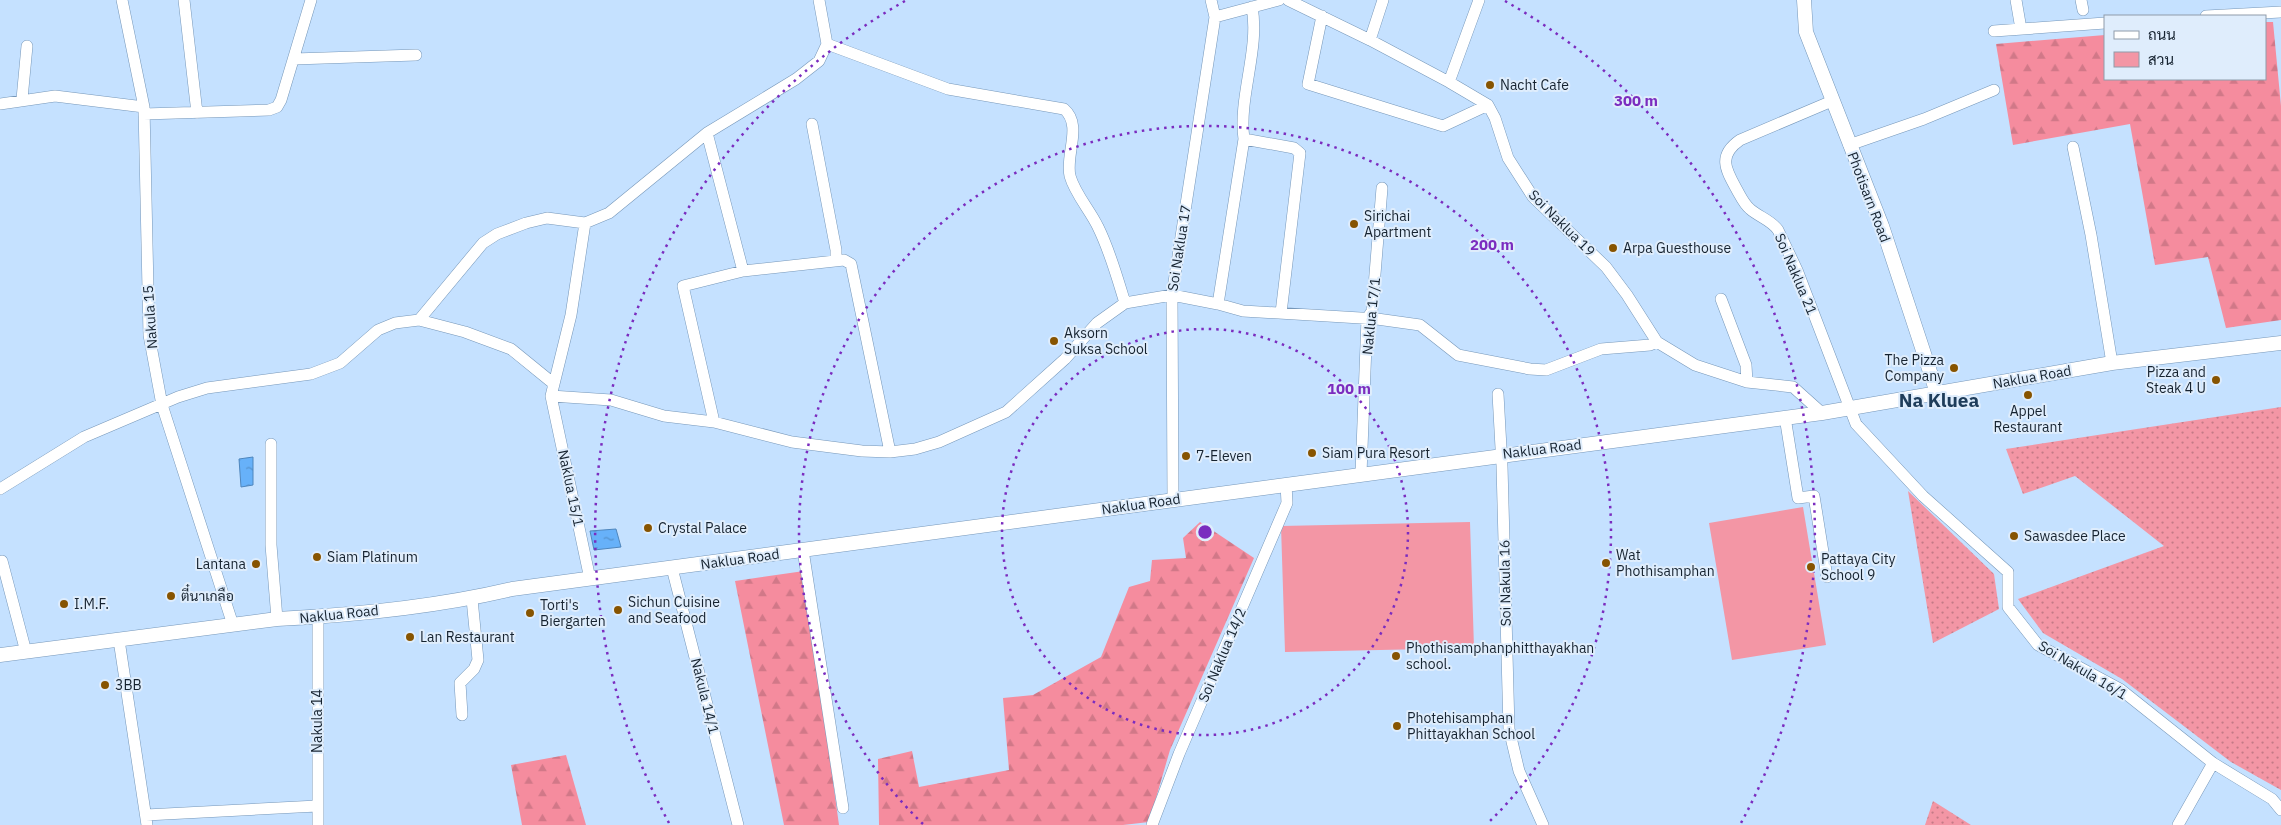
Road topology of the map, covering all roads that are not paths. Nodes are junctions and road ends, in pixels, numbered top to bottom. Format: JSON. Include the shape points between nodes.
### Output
{"nodes":[{"id":1,"x":122,"y":0,"type":"edge"},
{"id":2,"x":184,"y":0,"type":"edge"},
{"id":3,"x":312,"y":0,"type":"edge"},
{"id":4,"x":820,"y":0,"type":"edge"},
{"id":5,"x":1211,"y":0,"type":"edge"},
{"id":6,"x":1279,"y":0,"type":"edge"},
{"id":7,"x":1288,"y":0,"type":"edge"},
{"id":8,"x":1383,"y":0,"type":"edge"},
{"id":9,"x":1479,"y":0,"type":"edge"},
{"id":10,"x":1804,"y":0,"type":"edge"},
{"id":11,"x":2016,"y":0,"type":"edge"},
{"id":12,"x":1252,"y":8,"type":"junction"},
{"id":13,"x":2281,"y":12,"type":"edge"},
{"id":14,"x":2225,"y":15,"type":"edge"},
{"id":15,"x":1322,"y":16,"type":"junction"},
{"id":16,"x":1215,"y":17,"type":"junction"},
{"id":17,"x":2104,"y":23,"type":"edge"},
{"id":18,"x":2021,"y":29,"type":"junction"},
{"id":19,"x":1994,"y":31,"type":"dead end"},
{"id":20,"x":1370,"y":40,"type":"junction"},
{"id":21,"x":827,"y":44,"type":"junction"},
{"id":22,"x":27,"y":46,"type":"dead end"},
{"id":23,"x":416,"y":55,"type":"dead end"},
{"id":24,"x":294,"y":59,"type":"junction"},
{"id":25,"x":1449,"y":82,"type":"junction"},
{"id":26,"x":1994,"y":90,"type":"dead end"},
{"id":27,"x":22,"y":100,"type":"junction"},
{"id":28,"x":1832,"y":101,"type":"junction"},
{"id":29,"x":0,"y":104,"type":"edge"},
{"id":30,"x":1488,"y":105,"type":"junction"},
{"id":31,"x":144,"y":111,"type":"junction"},
{"id":32,"x":197,"y":113,"type":"junction"},
{"id":33,"x":812,"y":124,"type":"dead end"},
{"id":34,"x":708,"y":134,"type":"junction"},
{"id":35,"x":1244,"y":140,"type":"junction"},
{"id":36,"x":1849,"y":145,"type":"junction"},
{"id":37,"x":2073,"y":147,"type":"dead end"},
{"id":38,"x":1382,"y":188,"type":"dead end"},
{"id":39,"x":585,"y":223,"type":"junction"},
{"id":40,"x":836,"y":260,"type":"junction"},
{"id":41,"x":743,"y":271,"type":"junction"},
{"id":42,"x":1172,"y":295,"type":"junction"},
{"id":43,"x":1721,"y":299,"type":"dead end"},
{"id":44,"x":1125,"y":303,"type":"junction"},
{"id":45,"x":1218,"y":304,"type":"junction"},
{"id":46,"x":1281,"y":313,"type":"junction"},
{"id":47,"x":419,"y":320,"type":"junction"},
{"id":48,"x":1367,"y":320,"type":"junction"},
{"id":49,"x":1656,"y":342,"type":"junction"},
{"id":50,"x":2281,"y":342,"type":"edge"},
{"id":51,"x":2112,"y":364,"type":"junction"},
{"id":52,"x":1747,"y":382,"type":"junction"},
{"id":53,"x":554,"y":384,"type":"junction"},
{"id":54,"x":1498,"y":394,"type":"dead end"},
{"id":55,"x":1937,"y":394,"type":"junction"},
{"id":56,"x":551,"y":396,"type":"junction"},
{"id":57,"x":162,"y":405,"type":"junction"},
{"id":58,"x":1849,"y":408,"type":"junction"},
{"id":59,"x":1822,"y":413,"type":"junction"},
{"id":60,"x":1785,"y":417,"type":"junction"},
{"id":61,"x":714,"y":422,"type":"junction"},
{"id":62,"x":271,"y":444,"type":"dead end"},
{"id":63,"x":890,"y":452,"type":"junction"},
{"id":64,"x":1501,"y":454,"type":"junction"},
{"id":65,"x":1361,"y":474,"type":"junction"},
{"id":66,"x":1286,"y":484,"type":"junction"},
{"id":67,"x":0,"y":488,"type":"edge"},
{"id":68,"x":1173,"y":500,"type":"junction"},
{"id":69,"x":803,"y":550,"type":"junction"},
{"id":70,"x":2,"y":560,"type":"dead end"},
{"id":71,"x":672,"y":568,"type":"junction"},
{"id":72,"x":1827,"y":577,"type":"dead end"},
{"id":73,"x":590,"y":579,"type":"junction"},
{"id":74,"x":472,"y":599,"type":"junction"},
{"id":75,"x":318,"y":617,"type":"junction"},
{"id":76,"x":277,"y":620,"type":"junction"},
{"id":77,"x":233,"y":625,"type":"junction"},
{"id":78,"x":119,"y":640,"type":"junction"},
{"id":79,"x":26,"y":652,"type":"junction"},
{"id":80,"x":0,"y":655,"type":"edge"},
{"id":81,"x":462,"y":715,"type":"dead end"},
{"id":82,"x":2213,"y":763,"type":"junction"},
{"id":83,"x":317,"y":806,"type":"junction"},
{"id":84,"x":843,"y":808,"type":"dead end"},
{"id":85,"x":2281,"y":810,"type":"edge"},
{"id":86,"x":146,"y":820,"type":"edge"},
{"id":87,"x":318,"y":825,"type":"edge"},
{"id":88,"x":738,"y":825,"type":"edge"},
{"id":89,"x":1152,"y":825,"type":"edge"},
{"id":90,"x":1543,"y":825,"type":"edge"},
{"id":91,"x":2178,"y":825,"type":"edge"}],
"edges":[{"from":1,"to":31,"type":"street","name":"Nakula 15"},
{"from":2,"to":32,"type":"street"},
{"from":3,"to":24,"type":"street"},
{"from":4,"to":21,"type":"street"},
{"from":5,"to":16,"type":"street","name":"Soi Naklua 17"},
{"from":6,"to":12,"type":"street"},
{"from":7,"to":15,"type":"street"},
{"from":8,"to":20,"type":"street"},
{"from":9,"to":25,"type":"street"},
{"from":10,"to":28,"type":"street","name":"Photisarn Road","via":[[1806,32]]},
{"from":11,"to":18,"type":"street"},
{"from":12,"to":16,"type":"street"},
{"from":12,"to":35,"type":"street","via":[[1242,126]]},
{"from":13,"to":14,"type":"street"},
{"from":15,"to":20,"type":"street"},
{"from":15,"to":30,"type":"street","via":[[1308,84],[1443,126]]},
{"from":16,"to":42,"type":"street","name":"Soi Naklua 17"},
{"from":17,"to":18,"type":"street"},
{"from":18,"to":19,"type":"street"},
{"from":20,"to":25,"type":"street"},
{"from":21,"to":34,"type":"street","via":[[819,61],[796,80]]},
{"from":21,"to":44,"type":"street","via":[[948,90],[1064,110],[1069,114],[1073,124],[1070,177],[1098,225]]},
{"from":22,"to":27,"type":"street"},
{"from":23,"to":24,"type":"street"},
{"from":24,"to":32,"type":"street","via":[[277,107]]},
{"from":25,"to":30,"type":"street"},
{"from":26,"to":36,"type":"street"},
{"from":27,"to":29,"type":"street"},
{"from":27,"to":31,"type":"street","via":[[55,96]]},
{"from":28,"to":36,"type":"street","name":"Photisarn Road"},
{"from":28,"to":58,"type":"street","name":"Soi Naklua 21","via":[[1740,140],[1726,156],[1726,164],[1745,205],[1778,230],[1797,270]]},
{"from":30,"to":49,"type":"street","name":"Soi Naklua 19","via":[[1508,158],[1533,197],[1606,268]]},
{"from":31,"to":32,"type":"street"},
{"from":31,"to":57,"type":"street","name":"Nakula 15","via":[[149,335]]},
{"from":33,"to":40,"type":"street"},
{"from":34,"to":39,"type":"street","via":[[609,213]]},
{"from":34,"to":41,"type":"street"},
{"from":35,"to":45,"type":"street"},
{"from":35,"to":46,"type":"street","via":[[1294,148],[1300,153]]},
{"from":36,"to":55,"type":"street","name":"Photisarn Road","via":[[1882,226]]},
{"from":37,"to":51,"type":"street"},
{"from":38,"to":48,"type":"street","name":"Naklua 17/1","via":[[1372,310]]},
{"from":39,"to":47,"type":"street","via":[[547,218],[497,234],[483,243]]},
{"from":39,"to":53,"type":"street","via":[[571,315]]},
{"from":40,"to":41,"type":"street"},
{"from":40,"to":63,"type":"street","via":[[851,264]]},
{"from":41,"to":61,"type":"street","via":[[683,286]]},
{"from":42,"to":44,"type":"street"},
{"from":42,"to":45,"type":"street"},
{"from":42,"to":68,"type":"street","name":"Soi Naklua 17"},
{"from":43,"to":52,"type":"street","via":[[1746,365]]},
{"from":44,"to":63,"type":"street","via":[[1098,323],[1006,412],[939,442]]},
{"from":45,"to":46,"type":"street","via":[[1243,311]]},
{"from":46,"to":48,"type":"street"},
{"from":47,"to":53,"type":"street","via":[[511,349]]},
{"from":47,"to":57,"type":"street","via":[[395,323],[378,330],[340,363],[311,374],[207,388],[178,396]]},
{"from":48,"to":49,"type":"street","via":[[1420,325],[1458,355],[1530,369],[1546,370],[1601,348]]},
{"from":48,"to":65,"type":"street","name":"Naklua 17/1"},
{"from":49,"to":52,"type":"street","name":"Soi Naklua 19","via":[[1695,365]]},
{"from":50,"to":51,"type":"street","name":"Naklua Road"},
{"from":51,"to":55,"type":"street","name":"Naklua Road"},
{"from":52,"to":59,"type":"street","name":"Soi Naklua 19","via":[[1794,387]]},
{"from":53,"to":56,"type":"street"},
{"from":54,"to":64,"type":"street","name":"Soi Nakula 16"},
{"from":55,"to":58,"type":"street","name":"Naklua Road"},
{"from":56,"to":61,"type":"street","via":[[611,400],[664,416]]},
{"from":56,"to":73,"type":"street","name":"Naklua 15/1"},
{"from":57,"to":67,"type":"street","via":[[84,437]]},
{"from":57,"to":77,"type":"street","name":"Nakula 15"},
{"from":58,"to":59,"type":"street","name":"Naklua Road"},
{"from":58,"to":82,"type":"street","name":"Soi Nakula 16/1","via":[[1856,424],[1923,496],[2008,572],[2008,607],[2038,645],[2120,689]]},
{"from":59,"to":60,"type":"street","name":"Naklua Road"},
{"from":60,"to":64,"type":"street","name":"Naklua Road"},
{"from":60,"to":72,"type":"street","via":[[1798,498],[1814,496]]},
{"from":61,"to":63,"type":"street","via":[[792,442]]},
{"from":62,"to":76,"type":"street","via":[[271,545]]},
{"from":64,"to":65,"type":"street","name":"Naklua Road"},
{"from":64,"to":90,"type":"street","name":"Soi Nakula 16","via":[[1509,730],[1519,771]]},
{"from":65,"to":66,"type":"street","name":"Naklua Road"},
{"from":66,"to":68,"type":"street","name":"Naklua Road"},
{"from":66,"to":89,"type":"street","name":"Soi Naklua 14/2","via":[[1287,503],[1178,754]]},
{"from":68,"to":69,"type":"street","name":"Naklua Road"},
{"from":69,"to":71,"type":"street","name":"Naklua Road"},
{"from":69,"to":84,"type":"street"},
{"from":70,"to":79,"type":"street"},
{"from":71,"to":73,"type":"street","name":"Naklua Road"},
{"from":71,"to":88,"type":"street","name":"Nakula 14/1"},
{"from":73,"to":74,"type":"street","name":"Naklua Road","via":[[512,589]]},
{"from":74,"to":75,"type":"street","name":"Naklua Road"},
{"from":74,"to":81,"type":"street","via":[[478,660],[460,683]]},
{"from":75,"to":76,"type":"street","name":"Naklua Road"},
{"from":75,"to":83,"type":"street","name":"Nakula 14"},
{"from":76,"to":77,"type":"street","name":"Naklua Road"},
{"from":77,"to":78,"type":"street","name":"Naklua Road"},
{"from":78,"to":79,"type":"street","name":"Naklua Road"},
{"from":78,"to":86,"type":"street"},
{"from":79,"to":80,"type":"street","name":"Naklua Road"},
{"from":82,"to":85,"type":"street","name":"Soi Nakula 16/1","via":[[2272,799]]},
{"from":82,"to":91,"type":"street"},
{"from":83,"to":86,"type":"street"},
{"from":83,"to":87,"type":"street","name":"Nakula 14"}]}
